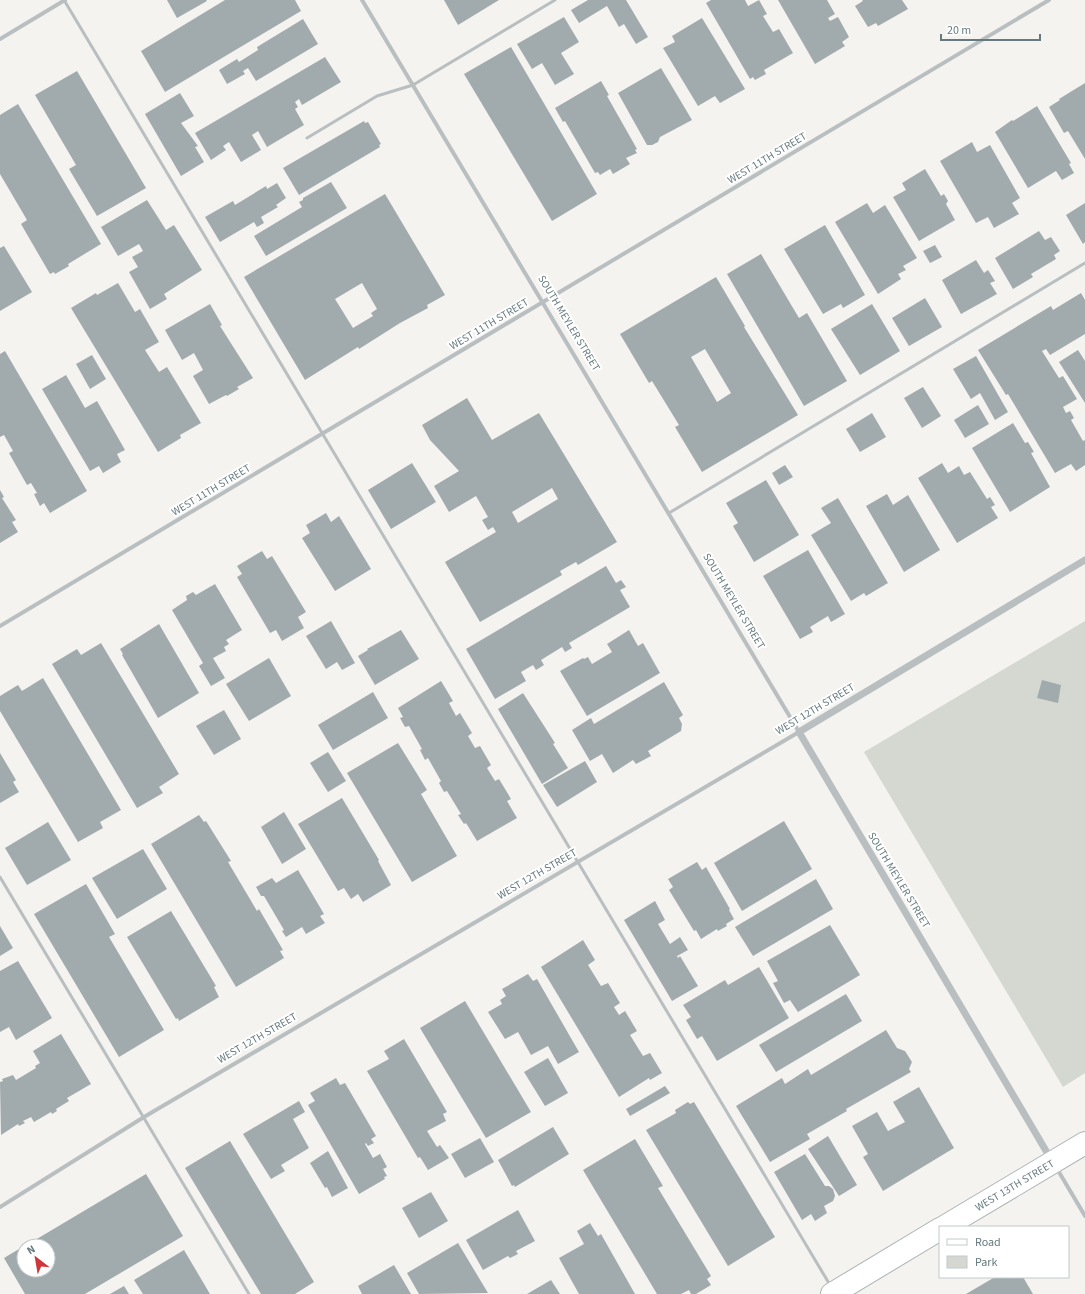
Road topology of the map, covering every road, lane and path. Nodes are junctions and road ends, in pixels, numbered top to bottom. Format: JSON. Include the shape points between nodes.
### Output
{"nodes":[{"id":1,"x":64,"y":0,"type":"edge"},
{"id":2,"x":362,"y":0,"type":"edge"},
{"id":3,"x":556,"y":0,"type":"edge"},
{"id":4,"x":1049,"y":0,"type":"edge"},
{"id":5,"x":0,"y":39,"type":"edge"},
{"id":6,"x":413,"y":85,"type":"junction"},
{"id":7,"x":307,"y":138,"type":"dead end"},
{"id":8,"x":1085,"y":263,"type":"edge"},
{"id":9,"x":544,"y":303,"type":"junction"},
{"id":10,"x":322,"y":434,"type":"junction"},
{"id":11,"x":669,"y":513,"type":"junction"},
{"id":12,"x":1085,"y":560,"type":"edge"},
{"id":13,"x":0,"y":626,"type":"edge"},
{"id":14,"x":799,"y":732,"type":"junction"},
{"id":15,"x":579,"y":863,"type":"junction"},
{"id":16,"x":0,"y":877,"type":"edge"},
{"id":17,"x":144,"y":1117,"type":"junction"},
{"id":18,"x":1085,"y":1143,"type":"edge"},
{"id":19,"x":1052,"y":1162,"type":"junction"},
{"id":20,"x":0,"y":1207,"type":"edge"},
{"id":21,"x":1085,"y":1216,"type":"edge"},
{"id":22,"x":946,"y":1226,"type":"edge"},
{"id":23,"x":939,"y":1230,"type":"edge"},
{"id":24,"x":249,"y":1294,"type":"edge"},
{"id":25,"x":834,"y":1294,"type":"edge"}],
"edges":[{"from":1,"to":5,"type":"street"},
{"from":1,"to":10,"type":"lane"},
{"from":2,"to":6,"type":"street","name":"SOUTH MEYLER STREET"},
{"from":3,"to":6,"type":"lane"},
{"from":4,"to":9,"type":"street","name":"WEST 11TH STREET"},
{"from":6,"to":7,"type":"lane","via":[[377,96]]},
{"from":6,"to":9,"type":"street","name":"SOUTH MEYLER STREET"},
{"from":8,"to":11,"type":"lane"},
{"from":9,"to":10,"type":"street","name":"WEST 11TH STREET"},
{"from":9,"to":11,"type":"street","name":"SOUTH MEYLER STREET"},
{"from":10,"to":13,"type":"street","name":"WEST 11TH STREET"},
{"from":10,"to":15,"type":"lane"},
{"from":11,"to":14,"type":"street","name":"SOUTH MEYLER STREET"},
{"from":12,"to":14,"type":"street","name":"WEST 12TH STREET"},
{"from":14,"to":15,"type":"street","name":"WEST 12TH STREET"},
{"from":14,"to":19,"type":"street","name":"SOUTH MEYLER STREET"},
{"from":15,"to":17,"type":"street","name":"WEST 12TH STREET"},
{"from":15,"to":25,"type":"lane"},
{"from":16,"to":17,"type":"lane"},
{"from":17,"to":20,"type":"street","name":"WEST 12TH STREET"},
{"from":17,"to":24,"type":"lane"},
{"from":18,"to":19,"type":"main road","name":"WEST 13TH STREET"},
{"from":19,"to":21,"type":"street","name":"SOUTH MEYLER STREET"},
{"from":19,"to":22,"type":"main road","name":"WEST 13TH STREET"},
{"from":23,"to":25,"type":"main road"}]}
